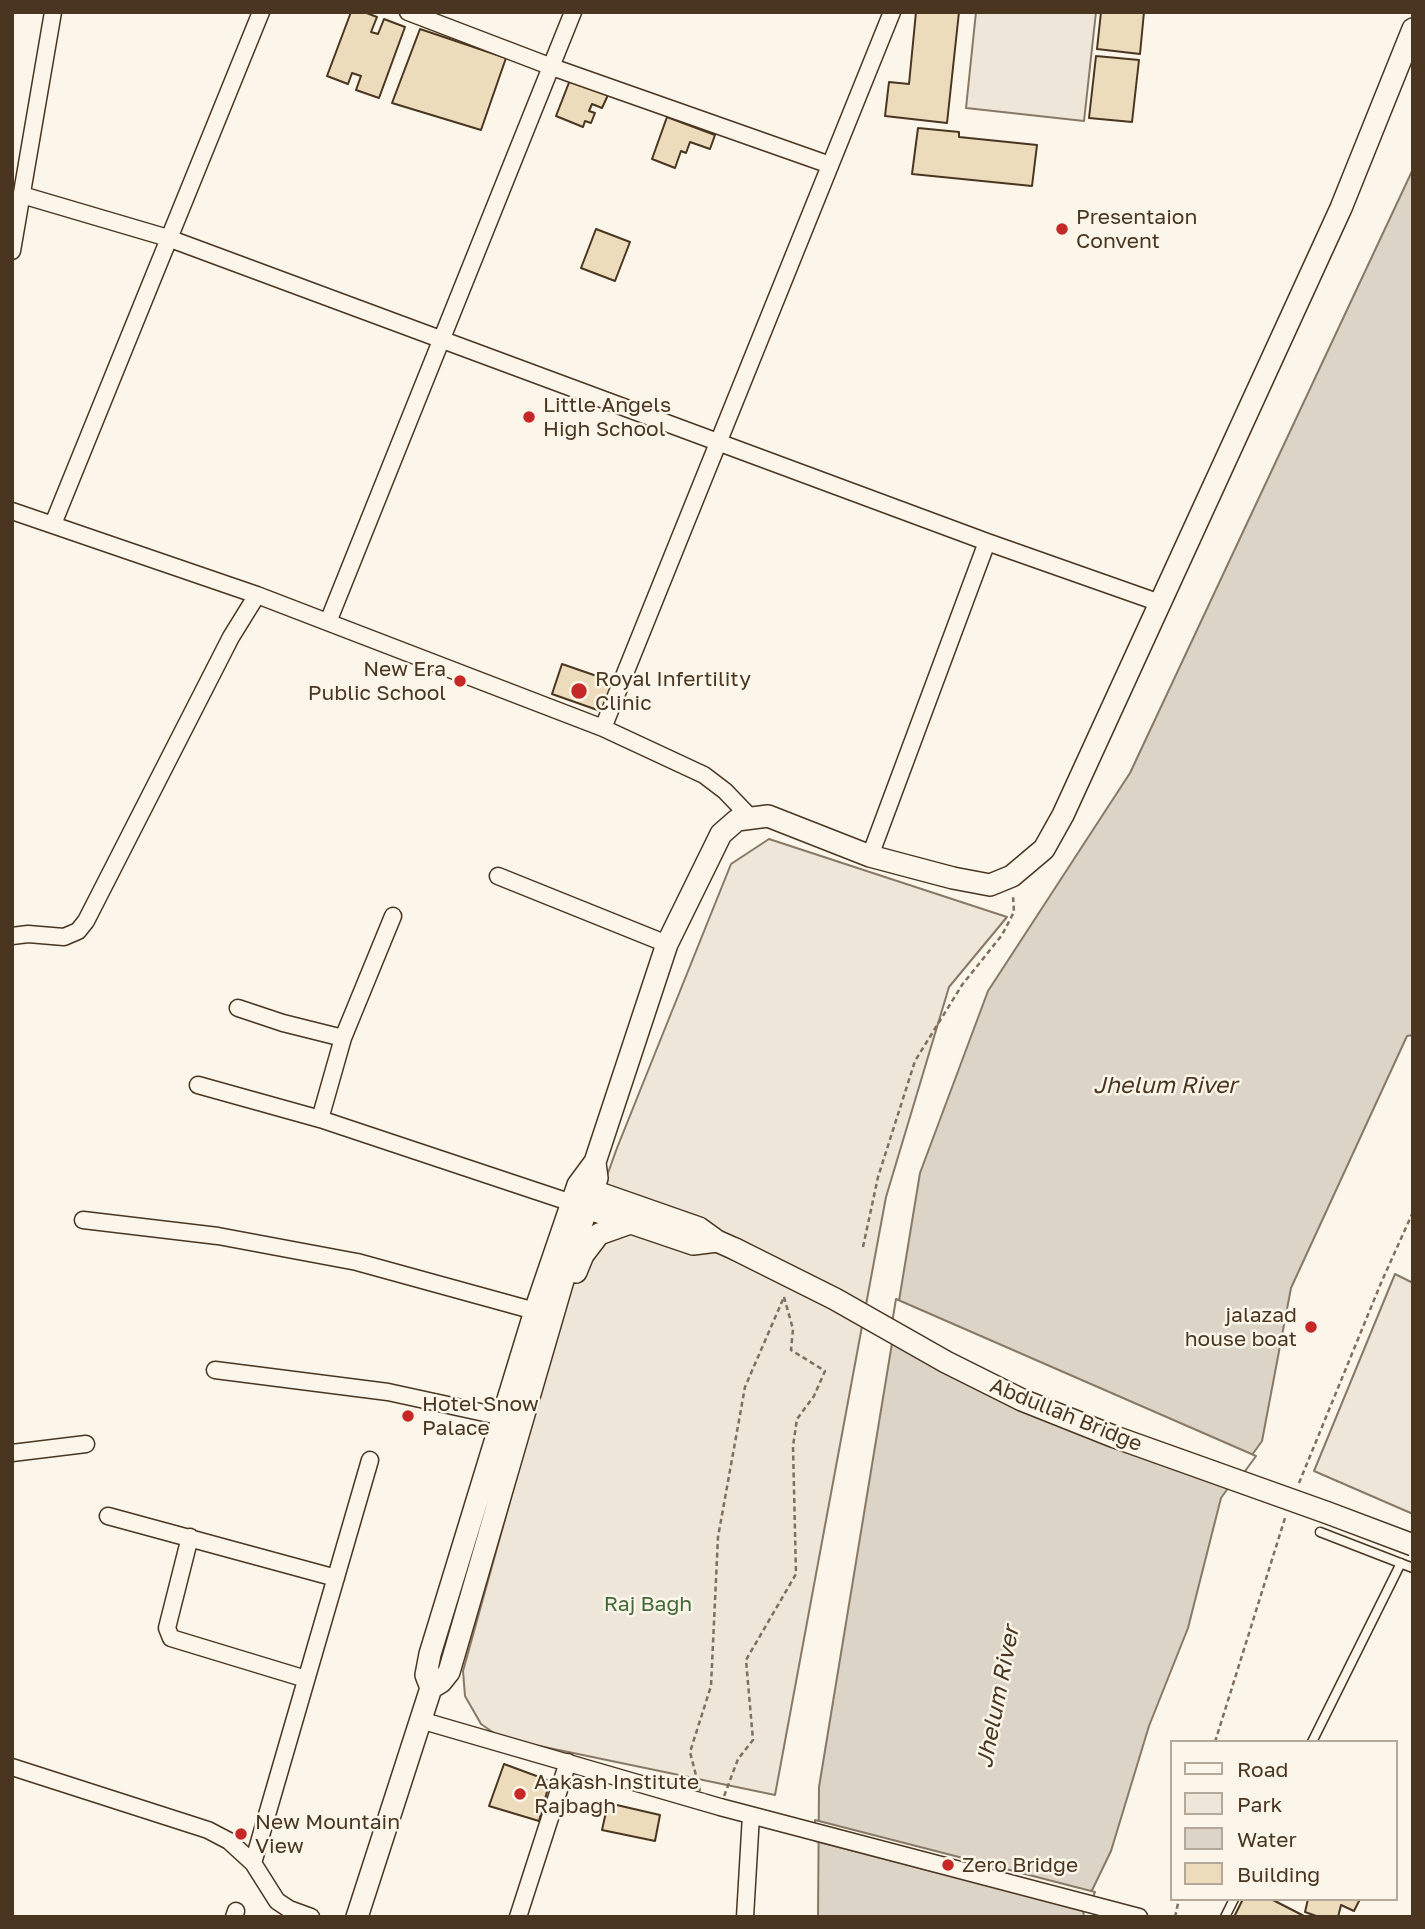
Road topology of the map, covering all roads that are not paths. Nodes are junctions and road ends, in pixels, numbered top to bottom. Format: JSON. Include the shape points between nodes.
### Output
{"nodes":[{"id":1,"x":53,"y":12,"type":"edge"},
{"id":2,"x":261,"y":12,"type":"edge"},
{"id":3,"x":408,"y":12,"type":"edge"},
{"id":4,"x":573,"y":12,"type":"edge"},
{"id":5,"x":892,"y":12,"type":"edge"},
{"id":6,"x":1413,"y":29,"type":"edge"},
{"id":7,"x":552,"y":67,"type":"junction"},
{"id":8,"x":830,"y":165,"type":"junction"},
{"id":9,"x":22,"y":195,"type":"junction"},
{"id":10,"x":168,"y":238,"type":"junction"},
{"id":11,"x":12,"y":251,"type":"edge"},
{"id":12,"x":443,"y":338,"type":"junction"},
{"id":13,"x":719,"y":441,"type":"junction"},
{"id":14,"x":12,"y":511,"type":"edge"},
{"id":15,"x":53,"y":524,"type":"junction"},
{"id":16,"x":987,"y":542,"type":"junction"},
{"id":17,"x":257,"y":595,"type":"junction"},
{"id":18,"x":1160,"y":603,"type":"junction"},
{"id":19,"x":328,"y":622,"type":"junction"},
{"id":20,"x":603,"y":728,"type":"junction"},
{"id":21,"x":750,"y":817,"type":"junction"},
{"id":22,"x":870,"y":856,"type":"junction"},
{"id":23,"x":498,"y":876,"type":"dead end"},
{"id":24,"x":393,"y":916,"type":"dead end"},
{"id":25,"x":12,"y":936,"type":"edge"},
{"id":26,"x":667,"y":944,"type":"junction"},
{"id":27,"x":238,"y":1008,"type":"dead end"},
{"id":28,"x":343,"y":1038,"type":"junction"},
{"id":29,"x":198,"y":1085,"type":"dead end"},
{"id":30,"x":320,"y":1119,"type":"junction"},
{"id":31,"x":582,"y":1197,"type":"junction"},
{"id":32,"x":83,"y":1220,"type":"dead end"},
{"id":33,"x":630,"y":1223,"type":"junction"},
{"id":34,"x":726,"y":1245,"type":"junction"},
{"id":35,"x":535,"y":1311,"type":"junction"},
{"id":36,"x":538,"y":1365,"type":"junction"},
{"id":37,"x":215,"y":1370,"type":"dead end"},
{"id":38,"x":503,"y":1417,"type":"junction"},
{"id":39,"x":86,"y":1444,"type":"dead end"},
{"id":40,"x":12,"y":1453,"type":"edge"},
{"id":41,"x":370,"y":1460,"type":"dead end"},
{"id":42,"x":108,"y":1516,"type":"dead end"},
{"id":43,"x":1320,"y":1532,"type":"dead end"},
{"id":44,"x":190,"y":1537,"type":"junction"},
{"id":45,"x":1407,"y":1554,"type":"edge"},
{"id":46,"x":1413,"y":1568,"type":"edge"},
{"id":47,"x":336,"y":1578,"type":"junction"},
{"id":48,"x":306,"y":1679,"type":"junction"},
{"id":49,"x":431,"y":1688,"type":"junction"},
{"id":50,"x":420,"y":1720,"type":"junction"},
{"id":51,"x":1313,"y":1740,"type":"edge"},
{"id":52,"x":568,"y":1762,"type":"junction"},
{"id":53,"x":12,"y":1767,"type":"edge"},
{"id":54,"x":757,"y":1816,"type":"junction"},
{"id":55,"x":253,"y":1863,"type":"junction"},
{"id":56,"x":1233,"y":1901,"type":"edge"},
{"id":57,"x":1136,"y":1915,"type":"edge"},
{"id":58,"x":311,"y":1917,"type":"edge"},
{"id":59,"x":357,"y":1917,"type":"edge"},
{"id":60,"x":519,"y":1917,"type":"edge"},
{"id":61,"x":745,"y":1917,"type":"edge"},
{"id":62,"x":1225,"y":1917,"type":"edge"}],
"edges":[{"from":1,"to":9,"type":"street"},
{"from":2,"to":10,"type":"street"},
{"from":3,"to":7,"type":"street"},
{"from":4,"to":7,"type":"street"},
{"from":5,"to":8,"type":"street"},
{"from":6,"to":18,"type":"main road","via":[[1341,208]]},
{"from":7,"to":8,"type":"street"},
{"from":7,"to":12,"type":"street"},
{"from":8,"to":13,"type":"street"},
{"from":9,"to":10,"type":"street"},
{"from":9,"to":11,"type":"street"},
{"from":10,"to":12,"type":"street"},
{"from":10,"to":15,"type":"street"},
{"from":12,"to":13,"type":"street"},
{"from":12,"to":19,"type":"street"},
{"from":13,"to":16,"type":"street"},
{"from":13,"to":20,"type":"street"},
{"from":14,"to":15,"type":"street"},
{"from":15,"to":17,"type":"street"},
{"from":16,"to":18,"type":"street"},
{"from":16,"to":22,"type":"street"},
{"from":17,"to":19,"type":"street"},
{"from":17,"to":25,"type":"street","via":[[231,637],[86,921],[64,937]]},
{"from":18,"to":22,"type":"main road","via":[[1044,849],[1012,876],[990,885]]},
{"from":19,"to":20,"type":"street"},
{"from":20,"to":21,"type":"street","via":[[704,775]]},
{"from":21,"to":22,"type":"main road","via":[[768,816]]},
{"from":21,"to":26,"type":"main road","via":[[737,820],[720,834]]},
{"from":23,"to":26,"type":"street"},
{"from":24,"to":28,"type":"street"},
{"from":26,"to":31,"type":"main road","via":[[595,1162],[597,1178]]},
{"from":27,"to":28,"type":"street"},
{"from":28,"to":30,"type":"street"},
{"from":29,"to":30,"type":"street"},
{"from":30,"to":31,"type":"street"},
{"from":31,"to":33,"type":"main road"},
{"from":31,"to":34,"type":"main road","name":"Abdullah Bridge","via":[[699,1228]]},
{"from":31,"to":35,"type":"main road"},
{"from":31,"to":36,"type":"main road"},
{"from":32,"to":35,"type":"street","via":[[218,1236],[357,1262]]},
{"from":33,"to":34,"type":"main road","via":[[693,1244]]},
{"from":33,"to":36,"type":"main road","via":[[599,1234],[586,1249]]},
{"from":34,"to":45,"type":"main road","name":"Abdullah Bridge","bridge":true,"via":[[1022,1400],[1317,1508]]},
{"from":35,"to":38,"type":"main road"},
{"from":36,"to":49,"type":"main road","via":[[449,1672]]},
{"from":37,"to":38,"type":"street","via":[[388,1392]]},
{"from":38,"to":49,"type":"main road","via":[[430,1654],[426,1675]]},
{"from":39,"to":40,"type":"street"},
{"from":41,"to":47,"type":"street"},
{"from":42,"to":44,"type":"street"},
{"from":43,"to":45,"type":"lane"},
{"from":44,"to":47,"type":"street"},
{"from":44,"to":48,"type":"street","via":[[167,1628],[171,1639]]},
{"from":45,"to":46,"type":"lane"},
{"from":45,"to":51,"type":"lane"},
{"from":47,"to":48,"type":"street"},
{"from":48,"to":55,"type":"street"},
{"from":49,"to":50,"type":"main road"},
{"from":50,"to":52,"type":"street"},
{"from":50,"to":59,"type":"main road"},
{"from":52,"to":54,"type":"street"},
{"from":52,"to":60,"type":"street"},
{"from":53,"to":55,"type":"street","via":[[208,1830],[229,1841]]},
{"from":54,"to":57,"type":"street"},
{"from":54,"to":61,"type":"street"},
{"from":55,"to":58,"type":"street","via":[[277,1901]]},
{"from":56,"to":62,"type":"lane"}]}
